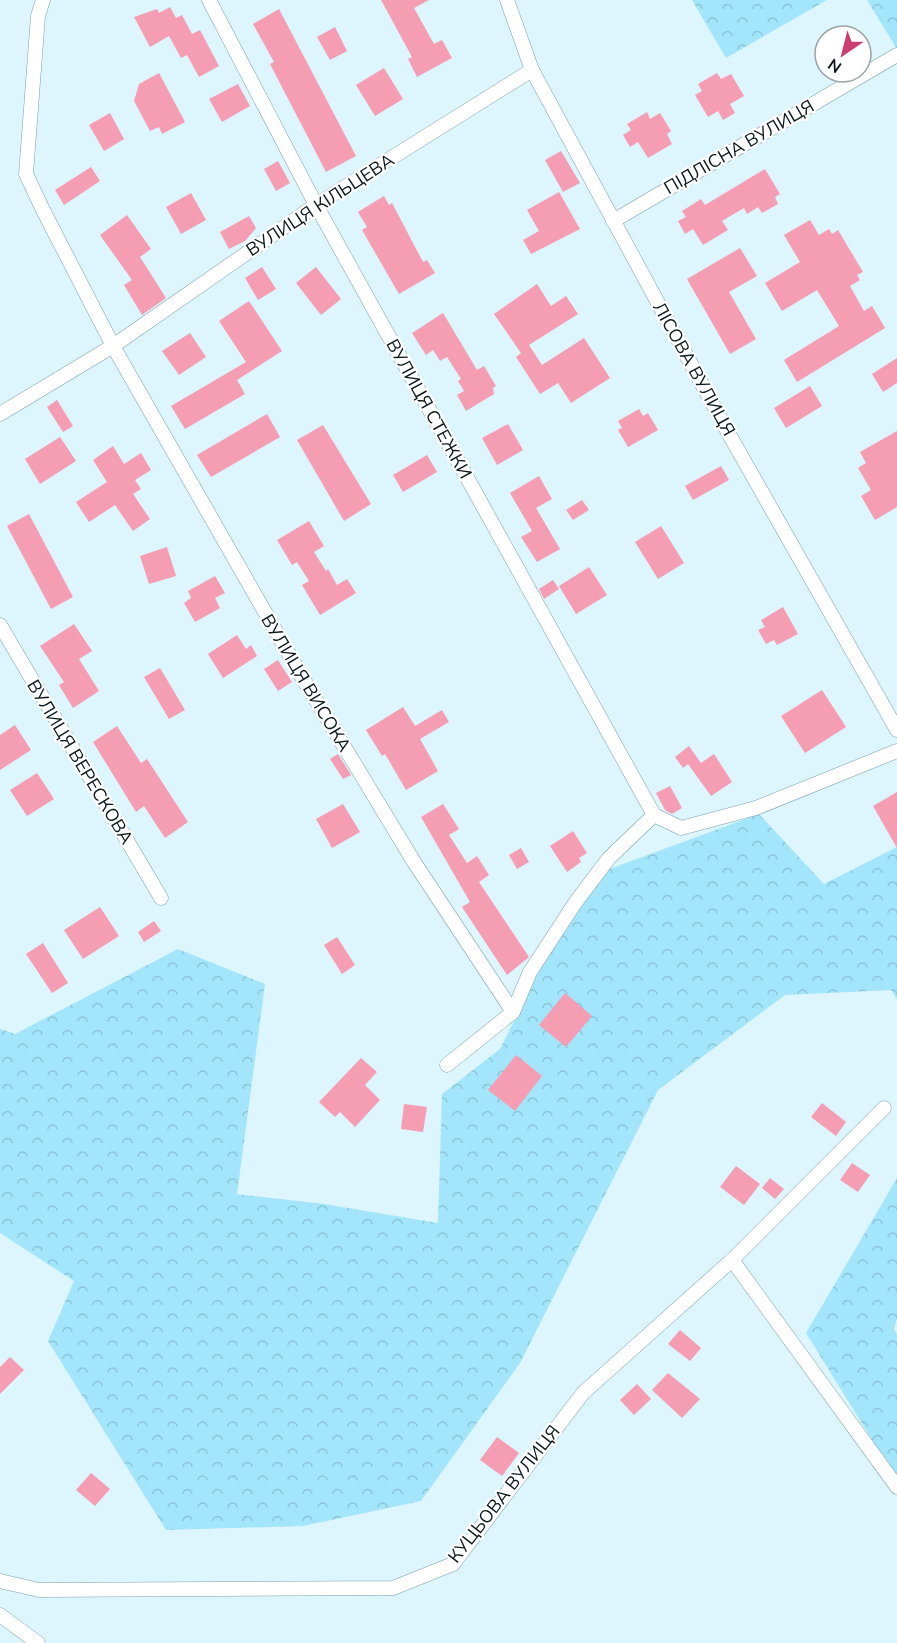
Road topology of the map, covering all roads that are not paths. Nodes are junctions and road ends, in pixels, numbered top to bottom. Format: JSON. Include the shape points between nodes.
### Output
{"nodes":[{"id":1,"x":43,"y":0,"type":"edge"},
{"id":2,"x":209,"y":0,"type":"edge"},
{"id":3,"x":507,"y":0,"type":"edge"},
{"id":4,"x":897,"y":55,"type":"edge"},
{"id":5,"x":531,"y":70,"type":"junction"},
{"id":6,"x":316,"y":205,"type":"junction"},
{"id":7,"x":613,"y":221,"type":"junction"},
{"id":8,"x":113,"y":346,"type":"junction"},
{"id":9,"x":0,"y":414,"type":"edge"},
{"id":10,"x":0,"y":625,"type":"edge"},
{"id":11,"x":897,"y":730,"type":"edge"},
{"id":12,"x":897,"y":751,"type":"edge"},
{"id":13,"x":654,"y":815,"type":"junction"},
{"id":14,"x":161,"y":898,"type":"dead end"},
{"id":15,"x":513,"y":1012,"type":"junction"},
{"id":16,"x":447,"y":1065,"type":"dead end"},
{"id":17,"x":884,"y":1108,"type":"dead end"},
{"id":18,"x":732,"y":1260,"type":"junction"},
{"id":19,"x":897,"y":1487,"type":"edge"},
{"id":20,"x":0,"y":1581,"type":"edge"},
{"id":21,"x":0,"y":1615,"type":"edge"},
{"id":22,"x":38,"y":1643,"type":"edge"}],
"edges":[{"from":1,"to":8,"type":"street","via":[[38,16],[26,174]]},
{"from":2,"to":6,"type":"street","name":"ВУЛИЦЯ СТЕЖКИ"},
{"from":3,"to":5,"type":"street","name":"ЛІСОВА ВУЛИЦЯ"},
{"from":4,"to":7,"type":"street","name":"ПІДЛІСНА ВУЛИЦЯ"},
{"from":5,"to":6,"type":"street","name":"ВУЛИЦЯ КІЛЬЦЕВА"},
{"from":5,"to":7,"type":"street","name":"ЛІСОВА ВУЛИЦЯ"},
{"from":6,"to":8,"type":"street","name":"ВУЛИЦЯ КІЛЬЦЕВА"},
{"from":6,"to":13,"type":"street","name":"ВУЛИЦЯ СТЕЖКИ"},
{"from":7,"to":11,"type":"street","name":"ЛІСОВА ВУЛИЦЯ"},
{"from":8,"to":9,"type":"street","name":"ВУЛИЦЯ КІЛЬЦЕВА"},
{"from":8,"to":15,"type":"street","name":"ВУЛИЦЯ ВИСОКА","via":[[302,677],[414,862]]},
{"from":10,"to":14,"type":"street","name":"ВУЛИЦЯ ВЕРЕСКОВА"},
{"from":12,"to":13,"type":"street","via":[[756,808],[681,828]]},
{"from":13,"to":15,"type":"street","via":[[609,858],[575,903],[530,972]]},
{"from":15,"to":16,"type":"street"},
{"from":17,"to":18,"type":"street","name":"КУЦЬОВА ВУЛИЦЯ"},
{"from":18,"to":19,"type":"street"},
{"from":18,"to":20,"type":"street","name":"КУЦЬОВА ВУЛИЦЯ","via":[[583,1393],[453,1564],[393,1588],[39,1590]]},
{"from":21,"to":22,"type":"street"}]}
